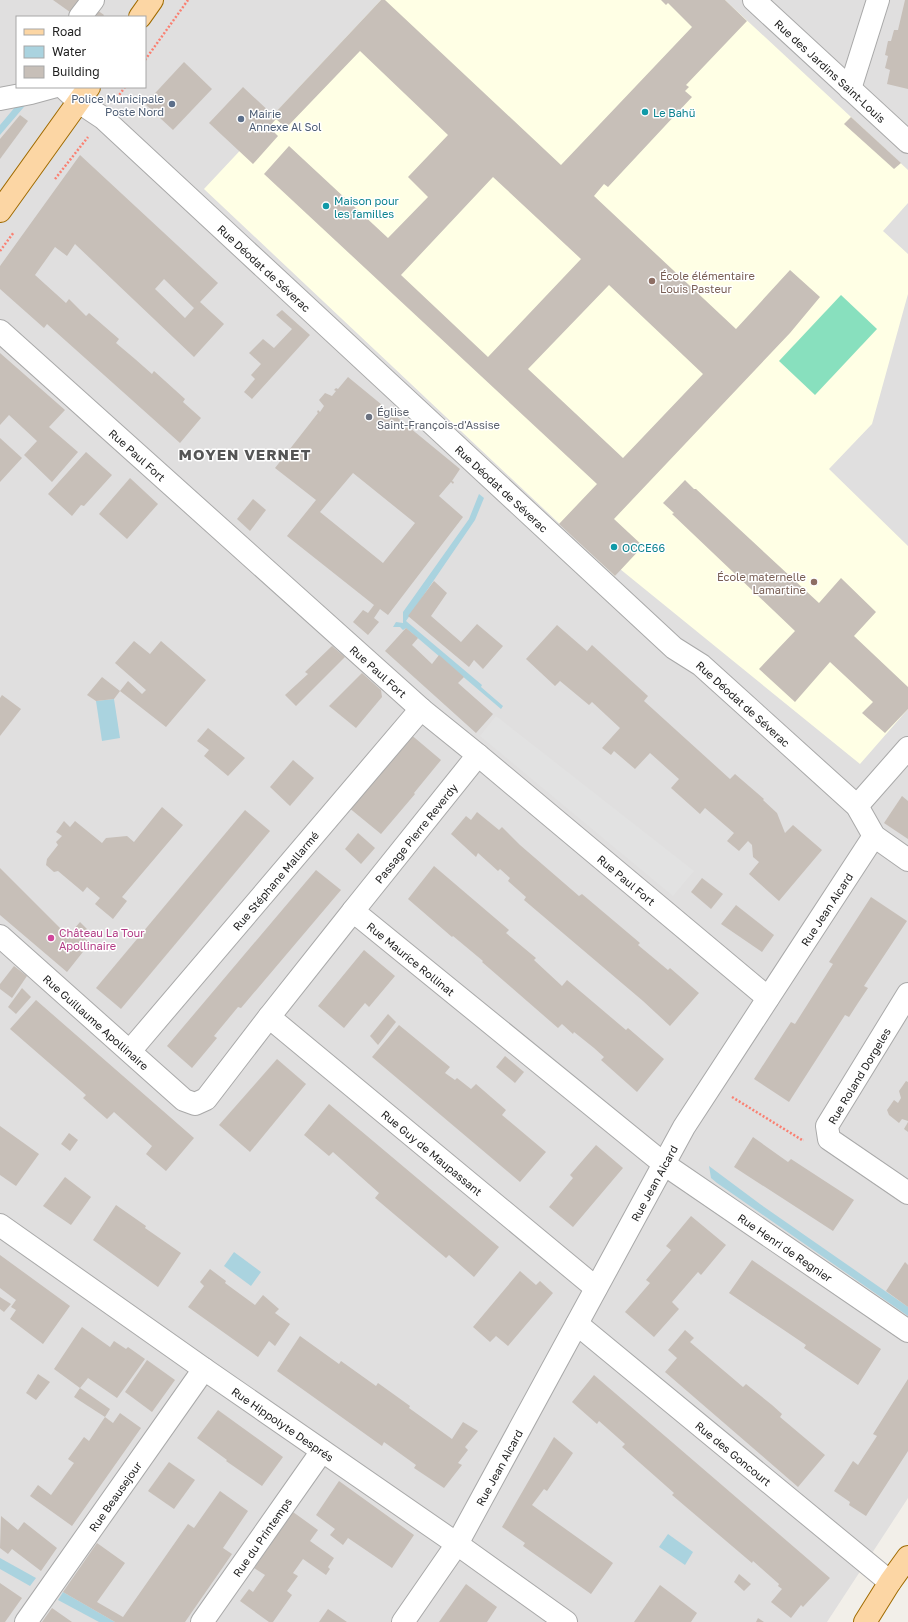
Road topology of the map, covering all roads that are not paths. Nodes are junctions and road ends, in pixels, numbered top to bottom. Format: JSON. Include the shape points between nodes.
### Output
{"nodes":[{"id":1,"x":93,"y":0,"type":"edge"},
{"id":2,"x":152,"y":0,"type":"edge"},
{"id":3,"x":754,"y":0,"type":"edge"},
{"id":4,"x":878,"y":0,"type":"edge"},
{"id":5,"x":81,"y":16,"type":"edge"},
{"id":6,"x":141,"y":16,"type":"edge"},
{"id":7,"x":50,"y":88,"type":"edge"},
{"id":8,"x":850,"y":88,"type":"junction"},
{"id":9,"x":77,"y":92,"type":"edge"},
{"id":10,"x":0,"y":99,"type":"edge"},
{"id":11,"x":908,"y":142,"type":"edge"},
{"id":12,"x":0,"y":211,"type":"edge"},
{"id":13,"x":0,"y":331,"type":"edge"},
{"id":14,"x":421,"y":709,"type":"junction"},
{"id":15,"x":908,"y":748,"type":"edge"},
{"id":16,"x":478,"y":755,"type":"junction"},
{"id":17,"x":857,"y":806,"type":"junction"},
{"id":18,"x":874,"y":836,"type":"junction"},
{"id":19,"x":908,"y":860,"type":"edge"},
{"id":20,"x":353,"y":911,"type":"junction"},
{"id":21,"x":0,"y":936,"type":"edge"},
{"id":22,"x":908,"y":994,"type":"edge"},
{"id":23,"x":768,"y":998,"type":"junction"},
{"id":24,"x":269,"y":1016,"type":"junction"},
{"id":25,"x":130,"y":1051,"type":"junction"},
{"id":26,"x":664,"y":1164,"type":"junction"},
{"id":27,"x":908,"y":1193,"type":"edge"},
{"id":28,"x":0,"y":1225,"type":"edge"},
{"id":29,"x":596,"y":1288,"type":"junction"},
{"id":30,"x":577,"y":1324,"type":"junction"},
{"id":31,"x":908,"y":1331,"type":"edge"},
{"id":32,"x":204,"y":1370,"type":"junction"},
{"id":33,"x":322,"y":1451,"type":"junction"},
{"id":34,"x":457,"y":1544,"type":"junction"},
{"id":35,"x":908,"y":1557,"type":"edge"},
{"id":36,"x":890,"y":1582,"type":"junction"},
{"id":37,"x":26,"y":1622,"type":"edge"},
{"id":38,"x":202,"y":1622,"type":"edge"},
{"id":39,"x":403,"y":1622,"type":"edge"},
{"id":40,"x":566,"y":1622,"type":"edge"},
{"id":41,"x":865,"y":1622,"type":"edge"}],
"edges":[{"from":1,"to":5,"type":"street"},
{"from":2,"to":6,"type":"main road"},
{"from":3,"to":8,"type":"street","name":"Rue des Jardins Saint-Louis"},
{"from":4,"to":8,"type":"street"},
{"from":7,"to":10,"type":"street"},
{"from":8,"to":11,"type":"street","name":"Rue des Jardins Saint-Louis"},
{"from":9,"to":12,"type":"main road"},
{"from":9,"to":17,"type":"street","name":"Rue Déodat de Séverac","via":[[674,648],[701,665]]},
{"from":13,"to":14,"type":"street","name":"Rue Paul Fort"},
{"from":14,"to":16,"type":"street","name":"Rue Paul Fort"},
{"from":14,"to":25,"type":"street","name":"Rue Stéphane Mallarmé"},
{"from":15,"to":17,"type":"street"},
{"from":16,"to":20,"type":"street","name":"Passage Pierre Reverdy"},
{"from":16,"to":23,"type":"street","name":"Rue Paul Fort"},
{"from":17,"to":18,"type":"street"},
{"from":18,"to":19,"type":"street"},
{"from":18,"to":23,"type":"street","name":"Rue Jean Aicard"},
{"from":20,"to":24,"type":"street"},
{"from":20,"to":26,"type":"street","name":"Rue Maurice Rollinat"},
{"from":21,"to":25,"type":"street","name":"Rue Guillaume Apollinaire"},
{"from":22,"to":27,"type":"street","name":"Rue Roland Dorgeles","via":[[827,1126],[829,1138]]},
{"from":23,"to":26,"type":"street","name":"Rue Jean Aicard","via":[[684,1127]]},
{"from":24,"to":25,"type":"street","name":"Rue Guillaume Apollinaire","via":[[206,1099],[195,1104],[184,1100]]},
{"from":24,"to":29,"type":"street","name":"Rue Guy de Maupassant"},
{"from":26,"to":29,"type":"street","name":"Rue Jean Aicard"},
{"from":26,"to":31,"type":"street","name":"Rue Henri de Regnier"},
{"from":28,"to":32,"type":"street","name":"Rue Hippolyte Després"},
{"from":29,"to":30,"type":"street","name":"Rue Jean Aicard"},
{"from":30,"to":34,"type":"street","name":"Rue Jean Aicard"},
{"from":30,"to":36,"type":"street","name":"Rue des Goncourt"},
{"from":32,"to":33,"type":"street","name":"Rue Hippolyte Després"},
{"from":32,"to":37,"type":"street","name":"Rue Beausejour"},
{"from":33,"to":34,"type":"street","name":"Rue Hippolyte Després"},
{"from":33,"to":38,"type":"street","name":"Rue du Printemps"},
{"from":34,"to":39,"type":"street","name":"Rue Jean Aicard"},
{"from":34,"to":40,"type":"street","name":"Rue Hippolyte Després"},
{"from":35,"to":36,"type":"main road"},
{"from":36,"to":41,"type":"main road"}]}
